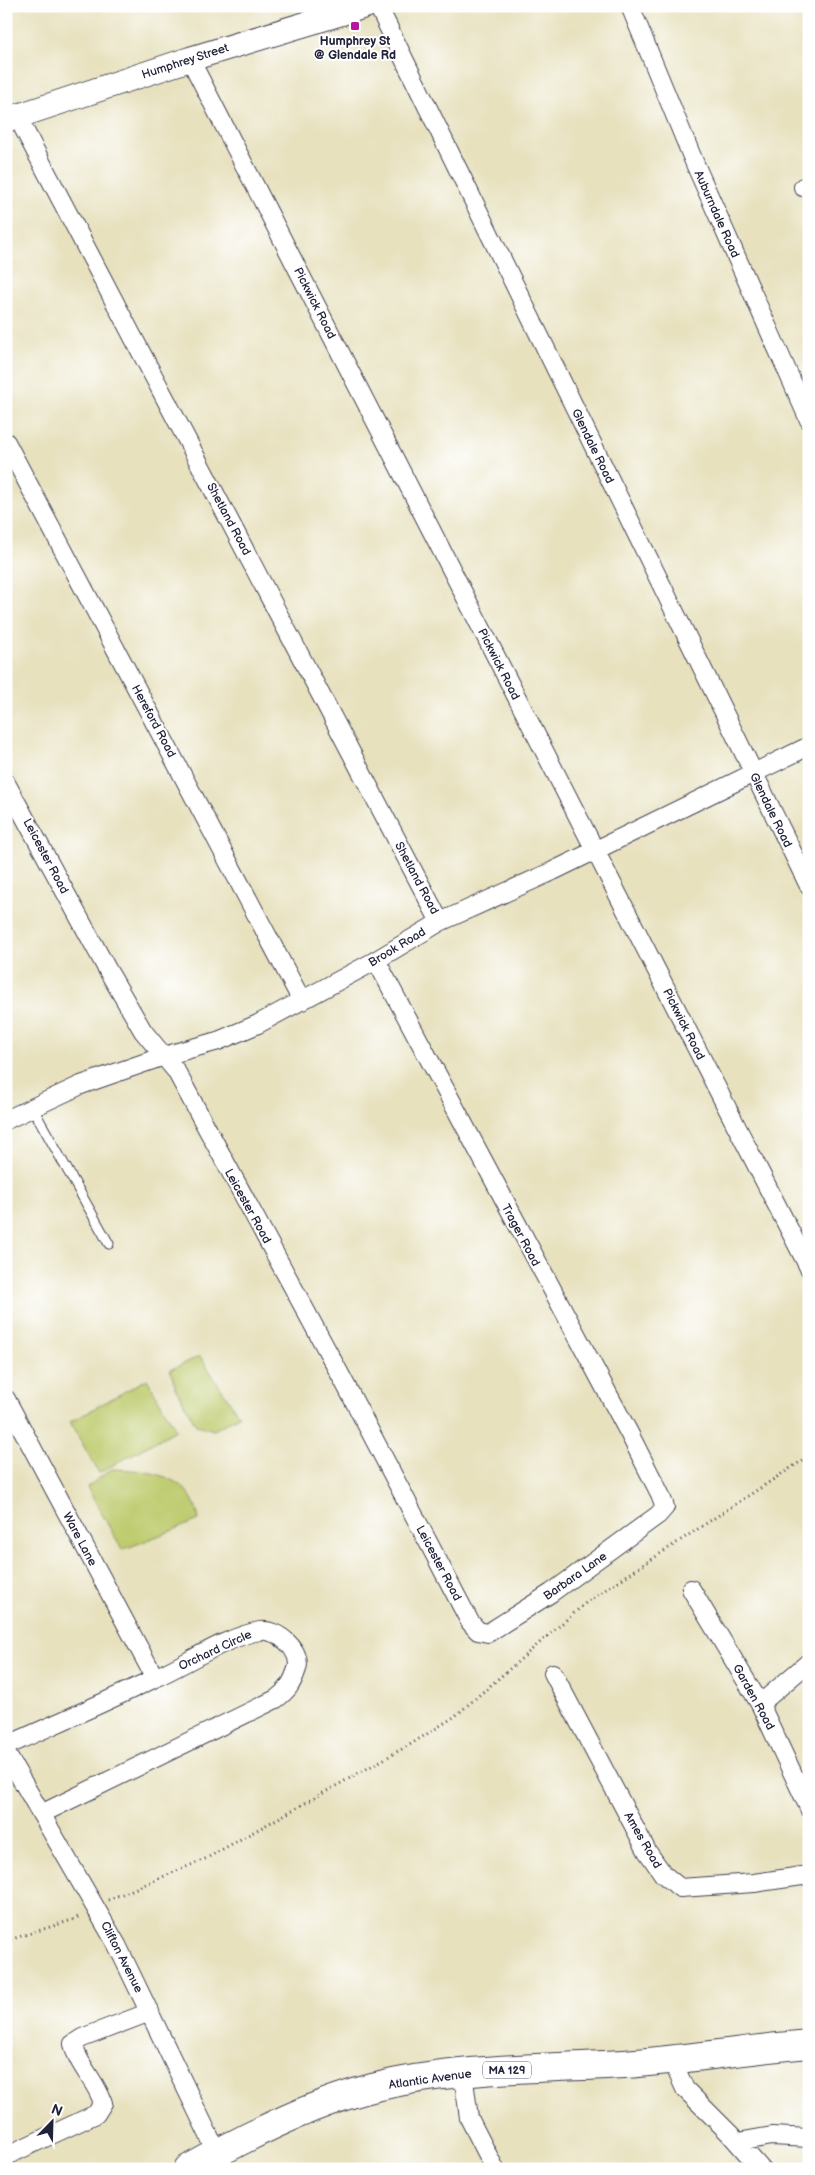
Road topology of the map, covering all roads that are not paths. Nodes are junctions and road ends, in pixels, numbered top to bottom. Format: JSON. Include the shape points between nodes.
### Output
{"nodes":[{"id":1,"x":365,"y":6,"type":"edge"},
{"id":2,"x":378,"y":6,"type":"edge"},
{"id":3,"x":630,"y":6,"type":"edge"},
{"id":4,"x":190,"y":59,"type":"junction"},
{"id":5,"x":12,"y":118,"type":"edge"},
{"id":6,"x":809,"y":420,"type":"edge"},
{"id":7,"x":6,"y":442,"type":"edge"},
{"id":8,"x":809,"y":746,"type":"edge"},
{"id":9,"x":754,"y":774,"type":"junction"},
{"id":10,"x":6,"y":783,"type":"edge"},
{"id":11,"x":595,"y":850,"type":"junction"},
{"id":12,"x":809,"y":886,"type":"edge"},
{"id":13,"x":440,"y":922,"type":"junction"},
{"id":14,"x":376,"y":960,"type":"junction"},
{"id":15,"x":302,"y":1000,"type":"junction"},
{"id":16,"x":164,"y":1056,"type":"junction"},
{"id":17,"x":32,"y":1106,"type":"junction"},
{"id":18,"x":6,"y":1120,"type":"edge"},
{"id":19,"x":109,"y":1244,"type":"dead end"},
{"id":20,"x":809,"y":1268,"type":"edge"},
{"id":21,"x":6,"y":1399,"type":"edge"},
{"id":22,"x":663,"y":1509,"type":"joint"},
{"id":23,"x":691,"y":1589,"type":"dead end"},
{"id":24,"x":482,"y":1632,"type":"joint"},
{"id":25,"x":809,"y":1662,"type":"edge"},
{"id":26,"x":553,"y":1673,"type":"dead end"},
{"id":27,"x":155,"y":1678,"type":"junction"},
{"id":28,"x":760,"y":1704,"type":"junction"},
{"id":29,"x":6,"y":1746,"type":"edge"},
{"id":30,"x":6,"y":1753,"type":"edge"},
{"id":31,"x":809,"y":1808,"type":"edge"},
{"id":32,"x":41,"y":1814,"type":"junction"},
{"id":33,"x":809,"y":1875,"type":"edge"},
{"id":34,"x":150,"y":2012,"type":"junction"},
{"id":35,"x":809,"y":2044,"type":"edge"},
{"id":36,"x":671,"y":2058,"type":"junction"},
{"id":37,"x":463,"y":2074,"type":"junction"},
{"id":38,"x":809,"y":2138,"type":"edge"},
{"id":39,"x":738,"y":2142,"type":"junction"},
{"id":40,"x":6,"y":2156,"type":"edge"},
{"id":41,"x":221,"y":2161,"type":"edge"},
{"id":42,"x":188,"y":2169,"type":"edge"},
{"id":43,"x":495,"y":2169,"type":"edge"},
{"id":44,"x":761,"y":2169,"type":"edge"}],
"edges":[{"from":1,"to":4,"type":"main road","name":"Humphrey Street"},
{"from":2,"to":9,"type":"street","name":"Glendale Road"},
{"from":3,"to":6,"type":"street","name":"Auburndale Road","via":[[695,164]]},
{"from":4,"to":5,"type":"main road","name":"Humphrey Street"},
{"from":4,"to":11,"type":"street","name":"Pickwick Road"},
{"from":5,"to":13,"type":"street","name":"Shetland Road"},
{"from":7,"to":15,"type":"street","name":"Hereford Road"},
{"from":8,"to":9,"type":"street","name":"Brook Road"},
{"from":9,"to":11,"type":"street","name":"Brook Road"},
{"from":9,"to":12,"type":"street","name":"Glendale Road"},
{"from":10,"to":16,"type":"street","name":"Leicester Road","via":[[107,969],[143,1031]]},
{"from":11,"to":13,"type":"street","name":"Brook Road"},
{"from":11,"to":20,"type":"street","name":"Pickwick Road"},
{"from":13,"to":14,"type":"street","name":"Brook Road"},
{"from":14,"to":15,"type":"street","name":"Brook Road"},
{"from":14,"to":22,"type":"street","name":"Trager Road","via":[[656,1485]]},
{"from":15,"to":16,"type":"street","name":"Brook Road","via":[[218,1041]]},
{"from":16,"to":17,"type":"street","name":"Brook Road"},
{"from":16,"to":24,"type":"street","name":"Leicester Road","via":[[176,1071],[342,1378],[470,1622]]},
{"from":17,"to":18,"type":"street","name":"Brook Road"},
{"from":17,"to":19,"type":"lane"},
{"from":21,"to":27,"type":"street","name":"Ware Lane"},
{"from":22,"to":24,"type":"street","name":"Barbara Lane","via":[[658,1516],[551,1593],[488,1633]]},
{"from":23,"to":28,"type":"street","name":"Garden Road"},
{"from":25,"to":28,"type":"street"},
{"from":26,"to":33,"type":"street","name":"Ames Road","via":[[647,1851],[663,1874],[680,1888],[754,1884]]},
{"from":27,"to":29,"type":"street","name":"Orchard Circle"},
{"from":27,"to":32,"type":"street","name":"Orchard Circle","via":[[244,1635],[263,1630],[275,1632],[285,1641],[294,1651],[298,1666],[290,1688],[276,1699]]},
{"from":28,"to":31,"type":"street","name":"Garden Road"},
{"from":30,"to":32,"type":"street","name":"Clifton Avenue"},
{"from":32,"to":34,"type":"street","name":"Clifton Avenue","via":[[95,1905]]},
{"from":34,"to":40,"type":"street","via":[[73,2044],[76,2055],[101,2094],[104,2104],[96,2114]]},
{"from":34,"to":41,"type":"street","name":"Clifton Avenue"},
{"from":35,"to":36,"type":"main road","name":"Atlantic Avenue","number":"MA 129"},
{"from":36,"to":37,"type":"main road","name":"Atlantic Avenue","number":"MA 129","via":[[626,2064]]},
{"from":36,"to":39,"type":"street","via":[[685,2089]]},
{"from":37,"to":41,"type":"main road","name":"Atlantic Avenue","number":"MA 129","via":[[403,2081],[329,2102]]},
{"from":37,"to":43,"type":"street","via":[[469,2118]]},
{"from":38,"to":39,"type":"street","via":[[772,2136]]},
{"from":39,"to":44,"type":"street"},
{"from":41,"to":42,"type":"main road","name":"Atlantic Avenue","number":"MA 129"}]}
